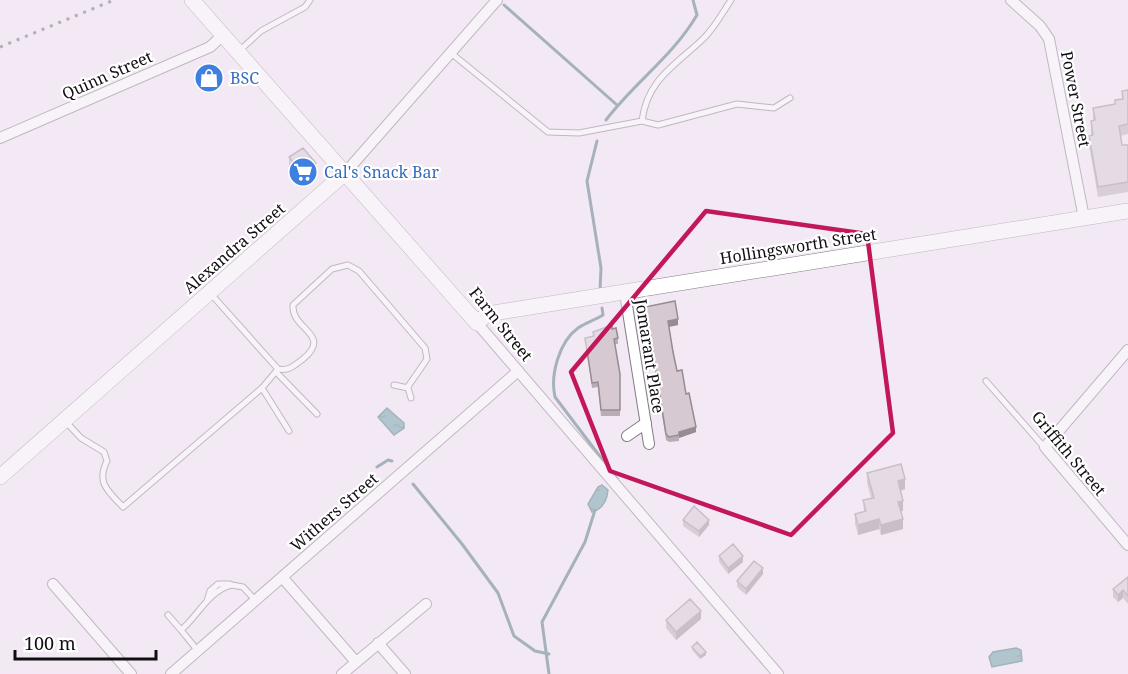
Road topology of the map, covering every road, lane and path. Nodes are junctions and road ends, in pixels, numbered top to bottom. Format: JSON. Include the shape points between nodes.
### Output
{"nodes":[{"id":1,"x":192,"y":0,"type":"edge"},
{"id":2,"x":310,"y":0,"type":"edge"},
{"id":3,"x":497,"y":0,"type":"edge"},
{"id":4,"x":731,"y":0,"type":"edge"},
{"id":5,"x":1011,"y":0,"type":"edge"},
{"id":6,"x":223,"y":35,"type":"junction"},
{"id":7,"x":238,"y":52,"type":"junction"},
{"id":8,"x":451,"y":53,"type":"junction"},
{"id":9,"x":790,"y":98,"type":"dead end"},
{"id":10,"x":642,"y":121,"type":"junction"},
{"id":11,"x":0,"y":138,"type":"edge"},
{"id":12,"x":345,"y":173,"type":"junction"},
{"id":13,"x":1128,"y":211,"type":"edge"},
{"id":14,"x":1084,"y":218,"type":"junction"},
{"id":15,"x":210,"y":292,"type":"junction"},
{"id":16,"x":625,"y":293,"type":"junction"},
{"id":17,"x":477,"y":323,"type":"junction"},
{"id":18,"x":1128,"y":350,"type":"edge"},
{"id":19,"x":277,"y":370,"type":"junction"},
{"id":20,"x":517,"y":372,"type":"junction"},
{"id":21,"x":986,"y":381,"type":"dead end"},
{"id":22,"x":394,"y":385,"type":"dead end"},
{"id":23,"x":262,"y":388,"type":"junction"},
{"id":24,"x":407,"y":388,"type":"junction"},
{"id":25,"x":411,"y":398,"type":"dead end"},
{"id":26,"x":317,"y":414,"type":"dead end"},
{"id":27,"x":64,"y":420,"type":"junction"},
{"id":28,"x":646,"y":423,"type":"junction"},
{"id":29,"x":289,"y":431,"type":"dead end"},
{"id":30,"x":627,"y":436,"type":"dead end"},
{"id":31,"x":649,"y":444,"type":"dead end"},
{"id":32,"x":1045,"y":447,"type":"junction"},
{"id":33,"x":0,"y":477,"type":"edge"},
{"id":34,"x":1128,"y":545,"type":"edge"},
{"id":35,"x":282,"y":577,"type":"junction"},
{"id":36,"x":53,"y":584,"type":"dead end"},
{"id":37,"x":255,"y":601,"type":"junction"},
{"id":38,"x":426,"y":604,"type":"dead end"},
{"id":39,"x":168,"y":615,"type":"dead end"},
{"id":40,"x":181,"y":630,"type":"junction"},
{"id":41,"x":378,"y":643,"type":"junction"},
{"id":42,"x":198,"y":651,"type":"junction"},
{"id":43,"x":356,"y":662,"type":"junction"},
{"id":44,"x":131,"y":674,"type":"edge"},
{"id":45,"x":171,"y":674,"type":"edge"},
{"id":46,"x":342,"y":674,"type":"edge"},
{"id":47,"x":405,"y":674,"type":"edge"},
{"id":48,"x":778,"y":674,"type":"edge"}],
"edges":[{"from":1,"to":6,"type":"street","name":"Farm Street"},
{"from":2,"to":7,"type":"lane","via":[[305,7],[261,31]]},
{"from":3,"to":8,"type":"street","name":"Alexandra Street"},
{"from":4,"to":10,"type":"lane","via":[[706,36],[663,75],[645,100]]},
{"from":5,"to":14,"type":"street","name":"Power Street","via":[[1049,39]]},
{"from":6,"to":7,"type":"street","name":"Farm Street"},
{"from":6,"to":11,"type":"street","name":"Quinn Street","via":[[210,47]]},
{"from":7,"to":12,"type":"street","name":"Farm Street"},
{"from":8,"to":10,"type":"lane","via":[[548,132],[579,133]]},
{"from":8,"to":12,"type":"street","name":"Alexandra Street"},
{"from":9,"to":10,"type":"lane","via":[[774,108],[737,104],[658,125]]},
{"from":12,"to":15,"type":"street","name":"Alexandra Street"},
{"from":12,"to":17,"type":"street","name":"Farm Street"},
{"from":13,"to":14,"type":"street","name":"Hollingsworth Street"},
{"from":14,"to":16,"type":"street","name":"Hollingsworth Street"},
{"from":15,"to":19,"type":"lane"},
{"from":15,"to":27,"type":"street","name":"Alexandra Street"},
{"from":16,"to":17,"type":"street","name":"Hollingsworth Street","via":[[487,314]]},
{"from":16,"to":28,"type":"street","name":"Jomarant Place"},
{"from":17,"to":20,"type":"street","name":"Farm Street"},
{"from":18,"to":32,"type":"street"},
{"from":19,"to":23,"type":"lane"},
{"from":19,"to":24,"type":"lane","via":[[293,367],[312,352],[314,345],[313,337],[295,317],[292,305],[332,268],[348,265],[359,271],[425,348],[428,359]]},
{"from":19,"to":26,"type":"lane"},
{"from":20,"to":35,"type":"street","name":"Withers Street"},
{"from":20,"to":48,"type":"street","name":"Farm Street"},
{"from":21,"to":32,"type":"lane","name":"Griffith Street"},
{"from":22,"to":24,"type":"lane"},
{"from":23,"to":27,"type":"lane","via":[[123,507],[103,484],[101,472],[107,461],[104,452],[81,438]]},
{"from":23,"to":29,"type":"lane"},
{"from":24,"to":25,"type":"lane"},
{"from":27,"to":33,"type":"street","name":"Alexandra Street"},
{"from":28,"to":30,"type":"street","name":"Jomarant Place"},
{"from":28,"to":31,"type":"street","name":"Jomarant Place"},
{"from":32,"to":34,"type":"street","name":"Griffith Street"},
{"from":35,"to":37,"type":"street","name":"Withers Street"},
{"from":35,"to":43,"type":"street"},
{"from":36,"to":44,"type":"street"},
{"from":37,"to":40,"type":"lane","via":[[243,587],[232,585],[207,601]]},
{"from":37,"to":42,"type":"street","name":"Withers Street"},
{"from":38,"to":41,"type":"street"},
{"from":39,"to":40,"type":"lane"},
{"from":40,"to":42,"type":"lane"},
{"from":41,"to":43,"type":"street"},
{"from":41,"to":47,"type":"street"},
{"from":42,"to":45,"type":"street","name":"Withers Street"},
{"from":43,"to":46,"type":"street"}]}
